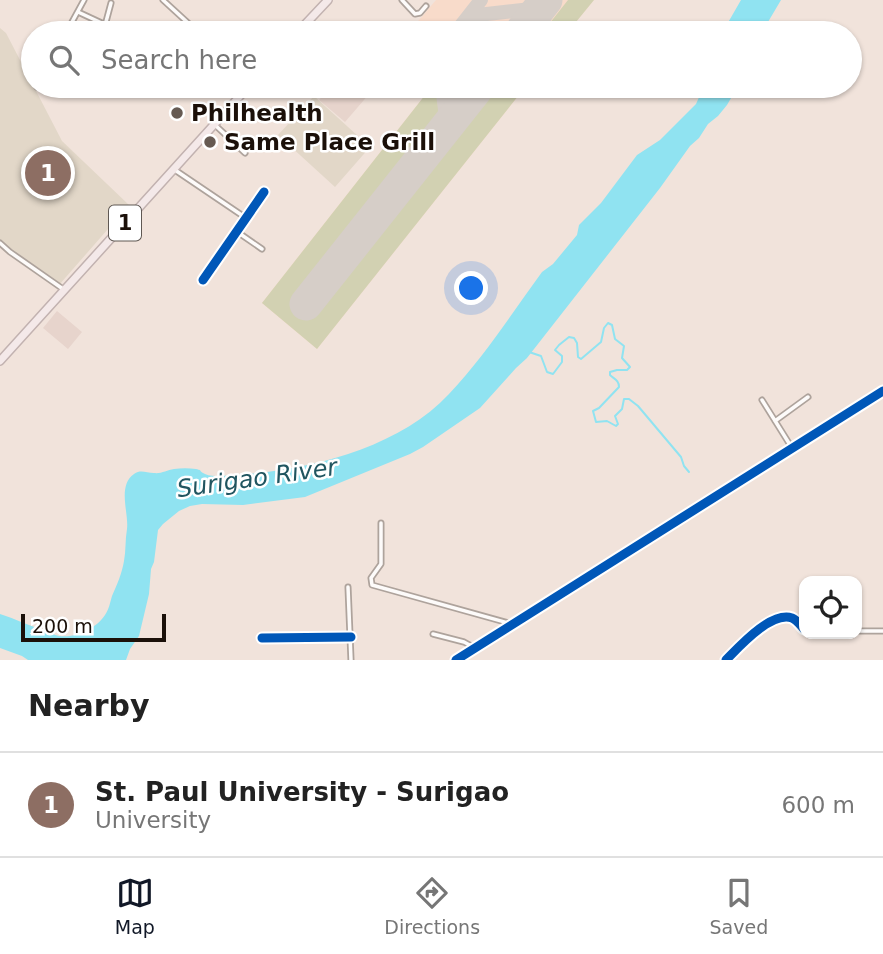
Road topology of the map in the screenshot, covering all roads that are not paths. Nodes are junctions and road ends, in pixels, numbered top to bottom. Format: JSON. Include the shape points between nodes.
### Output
{"nodes":[{"id":1,"x":84,"y":0,"type":"edge"},
{"id":2,"x":163,"y":0,"type":"edge"},
{"id":3,"x":328,"y":0,"type":"edge"},
{"id":4,"x":402,"y":0,"type":"edge"},
{"id":5,"x":111,"y":3,"type":"dead end"},
{"id":6,"x":426,"y":6,"type":"dead end"},
{"id":7,"x":78,"y":12,"type":"junction"},
{"id":8,"x":73,"y":21,"type":"edge"},
{"id":9,"x":97,"y":21,"type":"edge"},
{"id":10,"x":107,"y":21,"type":"edge"},
{"id":11,"x":186,"y":21,"type":"edge"},
{"id":12,"x":308,"y":21,"type":"edge"},
{"id":13,"x":238,"y":98,"type":"edge"},
{"id":14,"x":214,"y":124,"type":"junction"},
{"id":15,"x":245,"y":153,"type":"dead end"},
{"id":16,"x":174,"y":169,"type":"junction"},
{"id":17,"x":264,"y":192,"type":"dead end"},
{"id":18,"x":246,"y":218,"type":"junction"},
{"id":19,"x":236,"y":231,"type":"junction"},
{"id":20,"x":0,"y":243,"type":"edge"},
{"id":21,"x":262,"y":249,"type":"dead end"},
{"id":22,"x":203,"y":280,"type":"dead end"},
{"id":23,"x":64,"y":290,"type":"junction"},
{"id":24,"x":0,"y":361,"type":"edge"},
{"id":25,"x":883,"y":391,"type":"edge"},
{"id":26,"x":808,"y":397,"type":"dead end"},
{"id":27,"x":762,"y":400,"type":"dead end"},
{"id":28,"x":775,"y":421,"type":"junction"},
{"id":29,"x":792,"y":448,"type":"junction"},
{"id":30,"x":381,"y":523,"type":"dead end"},
{"id":31,"x":348,"y":587,"type":"dead end"},
{"id":32,"x":799,"y":623,"type":"edge"},
{"id":33,"x":512,"y":624,"type":"junction"},
{"id":34,"x":862,"y":631,"type":"edge"},
{"id":35,"x":883,"y":631,"type":"edge"},
{"id":36,"x":433,"y":634,"type":"dead end"},
{"id":37,"x":351,"y":637,"type":"junction"},
{"id":38,"x":262,"y":638,"type":"dead end"},
{"id":39,"x":475,"y":648,"type":"junction"},
{"id":40,"x":351,"y":660,"type":"edge"},
{"id":41,"x":456,"y":660,"type":"edge"},
{"id":42,"x":726,"y":660,"type":"edge"}],
"edges":[{"from":1,"to":7,"type":"street"},
{"from":2,"to":11,"type":"street"},
{"from":3,"to":12,"type":"highway"},
{"from":4,"to":6,"type":"street","via":[[415,15]]},
{"from":5,"to":10,"type":"street"},
{"from":7,"to":8,"type":"street"},
{"from":7,"to":9,"type":"street"},
{"from":13,"to":14,"type":"highway","number":"1"},
{"from":14,"to":15,"type":"street"},
{"from":14,"to":16,"type":"highway","number":"1"},
{"from":16,"to":18,"type":"street"},
{"from":16,"to":23,"type":"highway","number":"1"},
{"from":17,"to":18,"type":"street"},
{"from":18,"to":19,"type":"street"},
{"from":19,"to":21,"type":"street"},
{"from":19,"to":22,"type":"street"},
{"from":20,"to":23,"type":"street"},
{"from":23,"to":24,"type":"highway","number":"1"},
{"from":25,"to":29,"type":"street"},
{"from":26,"to":28,"type":"street"},
{"from":27,"to":28,"type":"street"},
{"from":28,"to":29,"type":"street"},
{"from":29,"to":33,"type":"street"},
{"from":30,"to":33,"type":"street","via":[[381,564],[371,578],[372,585]]},
{"from":31,"to":37,"type":"street"},
{"from":32,"to":42,"type":"street","via":[[790,618],[765,625]]},
{"from":33,"to":39,"type":"street"},
{"from":34,"to":35,"type":"street"},
{"from":36,"to":39,"type":"street"},
{"from":37,"to":38,"type":"street"},
{"from":37,"to":40,"type":"street"},
{"from":39,"to":41,"type":"street"}]}
